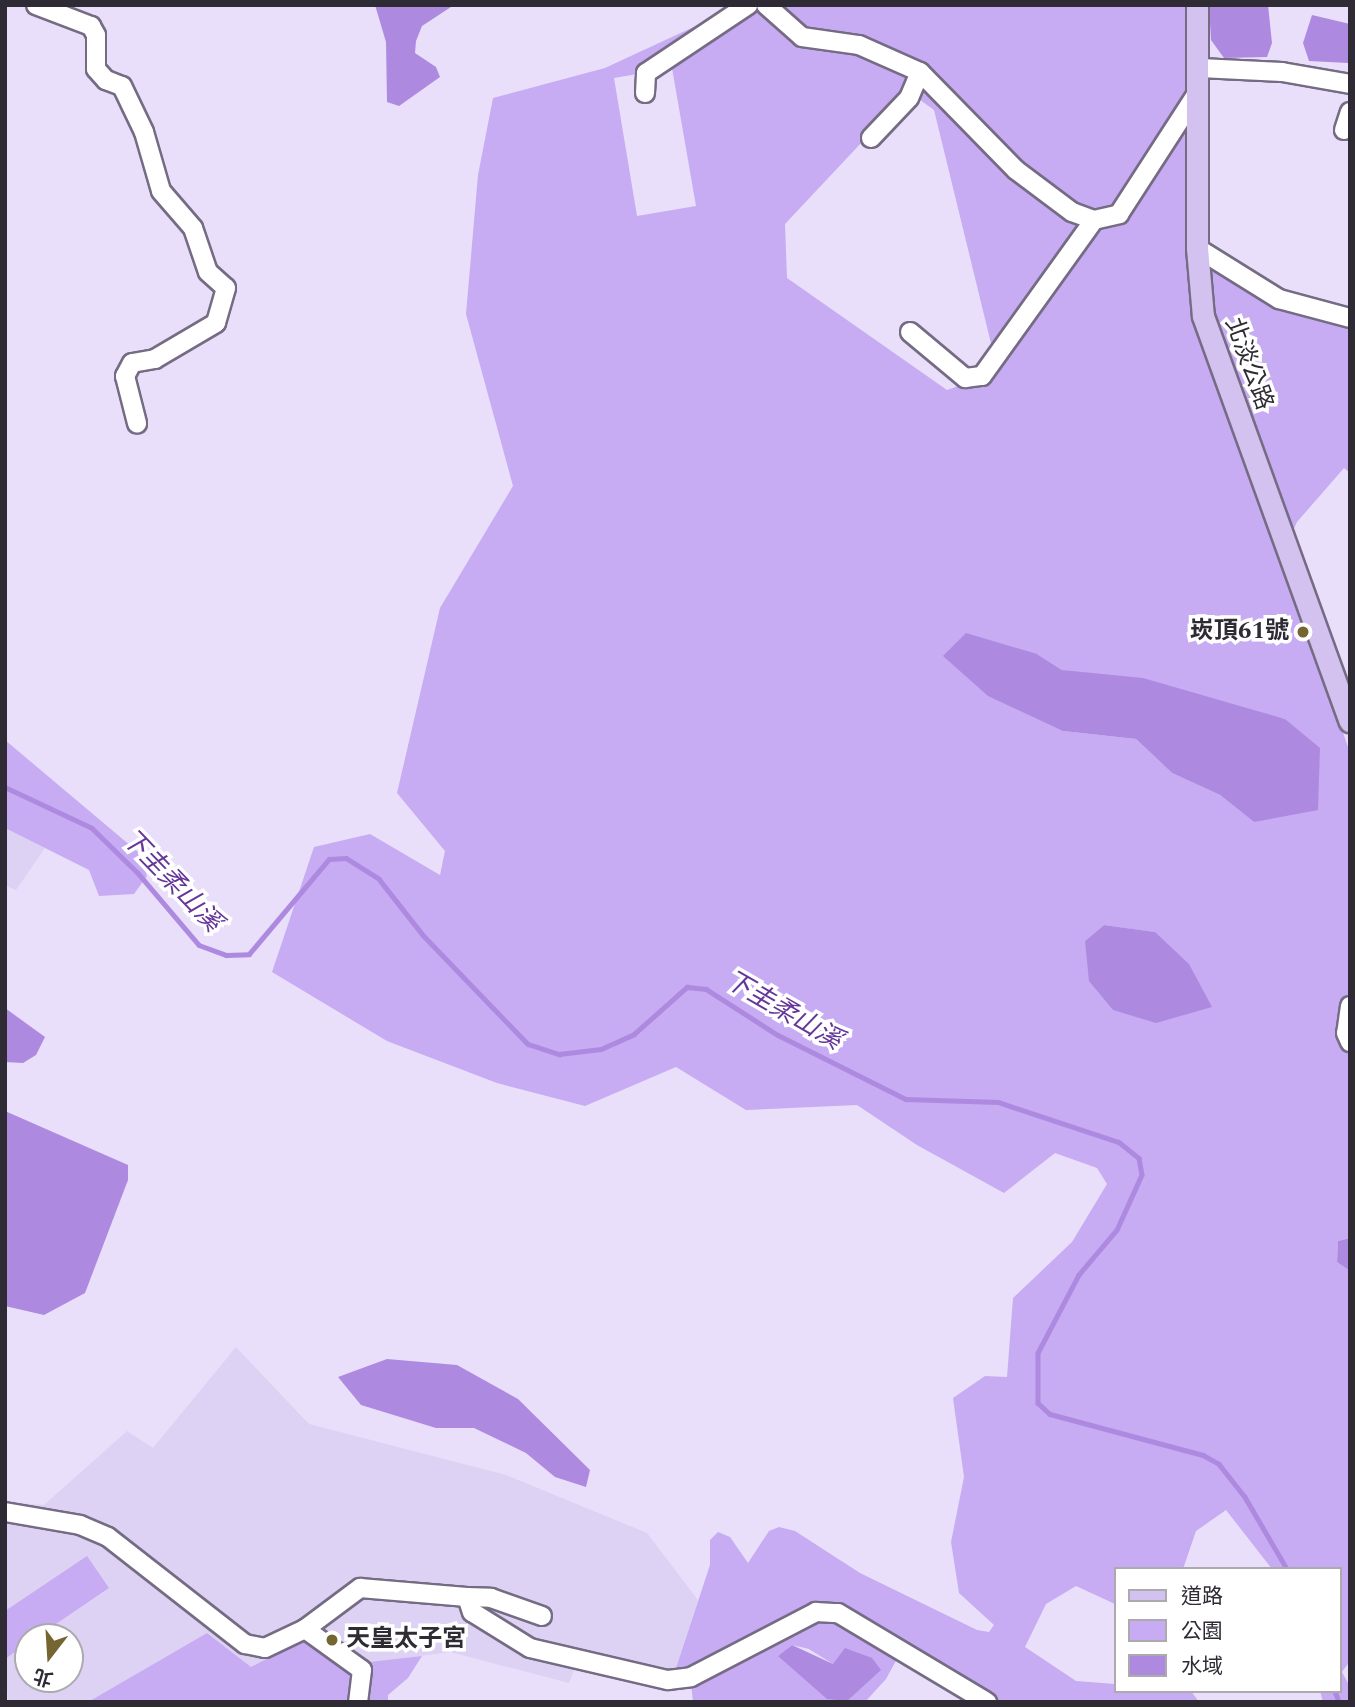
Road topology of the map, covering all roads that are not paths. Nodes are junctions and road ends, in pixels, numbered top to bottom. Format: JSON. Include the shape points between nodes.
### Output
{"nodes":[{"id":1,"x":36,"y":5,"type":"edge"},
{"id":2,"x":748,"y":5,"type":"edge"},
{"id":3,"x":766,"y":5,"type":"edge"},
{"id":4,"x":1197,"y":5,"type":"edge"},
{"id":5,"x":1200,"y":68,"type":"junction"},
{"id":6,"x":920,"y":72,"type":"junction"},
{"id":7,"x":1350,"y":84,"type":"edge"},
{"id":8,"x":1199,"y":91,"type":"junction"},
{"id":9,"x":645,"y":93,"type":"dead end"},
{"id":10,"x":1350,"y":112,"type":"edge"},
{"id":11,"x":1344,"y":130,"type":"dead end"},
{"id":12,"x":871,"y":138,"type":"dead end"},
{"id":13,"x":1094,"y":220,"type":"junction"},
{"id":14,"x":1197,"y":248,"type":"junction"},
{"id":15,"x":1350,"y":318,"type":"edge"},
{"id":16,"x":910,"y":332,"type":"dead end"},
{"id":17,"x":137,"y":423,"type":"dead end"},
{"id":18,"x":1350,"y":721,"type":"edge"},
{"id":19,"x":1350,"y":1006,"type":"edge"},
{"id":20,"x":1350,"y":1042,"type":"edge"},
{"id":21,"x":5,"y":1512,"type":"edge"},
{"id":22,"x":467,"y":1597,"type":"junction"},
{"id":23,"x":542,"y":1616,"type":"dead end"},
{"id":24,"x":305,"y":1629,"type":"junction"},
{"id":25,"x":358,"y":1702,"type":"edge"},
{"id":26,"x":987,"y":1702,"type":"edge"}],
"edges":[{"from":1,"to":17,"type":"street","via":[[90,26],[96,35],[96,69],[106,80],[122,86],[144,132],[161,191],[193,228],[208,272],[226,288],[215,323],[155,359],[132,363],[125,376]]},
{"from":2,"to":9,"type":"street","via":[[646,73]]},
{"from":3,"to":6,"type":"street","via":[[802,37],[859,45]]},
{"from":4,"to":5,"type":"main road","name":"北淡公路"},
{"from":5,"to":7,"type":"street","via":[[1282,72]]},
{"from":5,"to":8,"type":"main road","name":"北淡公路"},
{"from":6,"to":12,"type":"street","via":[[909,98]]},
{"from":6,"to":13,"type":"street","via":[[1016,170],[1072,212]]},
{"from":8,"to":13,"type":"street","via":[[1119,214]]},
{"from":8,"to":14,"type":"main road","name":"北淡公路"},
{"from":10,"to":11,"type":"street"},
{"from":13,"to":16,"type":"street","via":[[982,376],[965,378]]},
{"from":14,"to":15,"type":"street","via":[[1279,299]]},
{"from":14,"to":18,"type":"main road","name":"北淡公路","via":[[1203,316]]},
{"from":19,"to":20,"type":"street"},
{"from":21,"to":24,"type":"street","via":[[80,1525],[108,1537],[245,1644],[265,1648]]},
{"from":22,"to":23,"type":"street","via":[[491,1598]]},
{"from":22,"to":24,"type":"street","via":[[360,1588]]},
{"from":22,"to":26,"type":"street","via":[[472,1612],[530,1648],[668,1680],[691,1677],[816,1612],[838,1613]]},
{"from":24,"to":25,"type":"street","via":[[362,1670]]}]}
